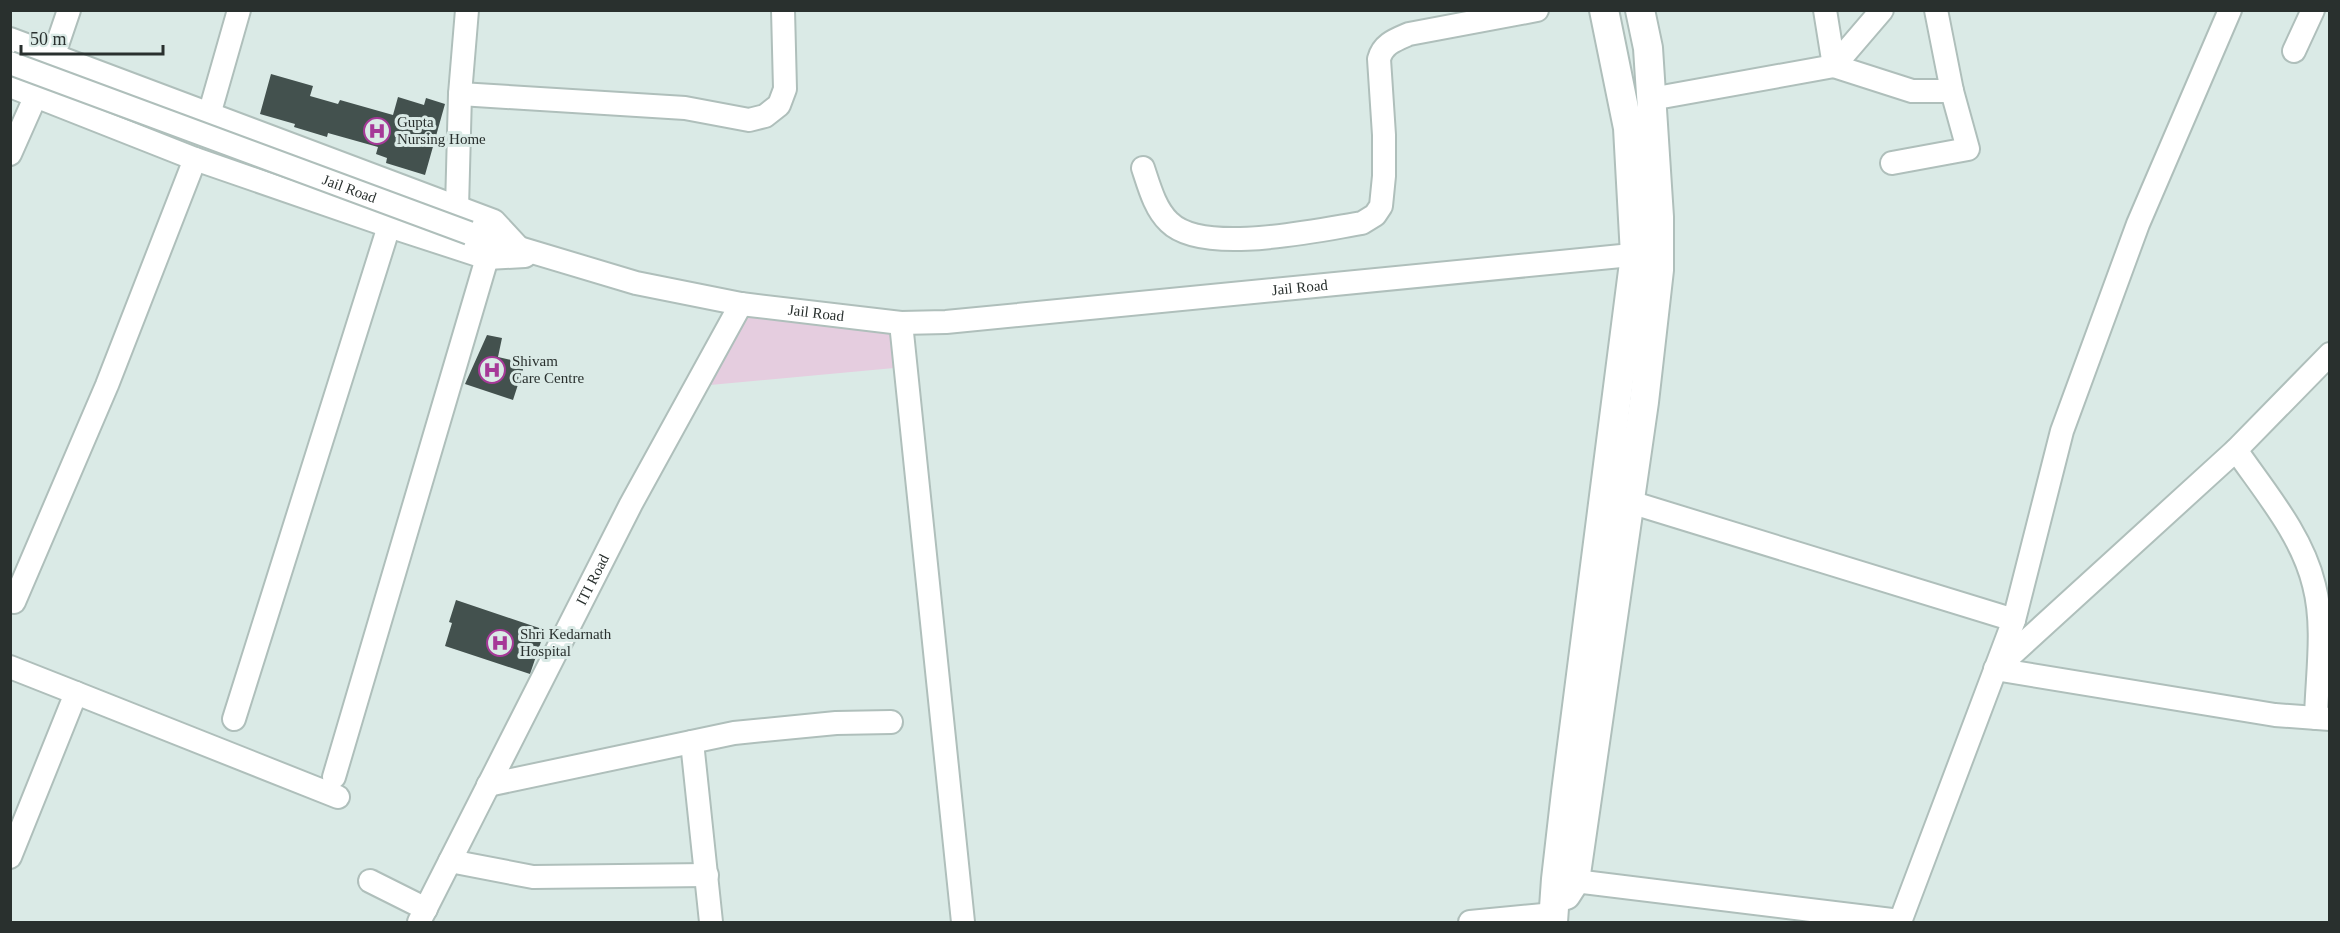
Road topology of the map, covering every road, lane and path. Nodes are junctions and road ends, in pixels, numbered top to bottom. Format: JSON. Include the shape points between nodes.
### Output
{"nodes":[{"id":1,"x":69,"y":10,"type":"edge"},
{"id":2,"x":239,"y":10,"type":"edge"},
{"id":3,"x":467,"y":10,"type":"edge"},
{"id":4,"x":783,"y":10,"type":"edge"},
{"id":5,"x":1537,"y":10,"type":"edge"},
{"id":6,"x":1604,"y":10,"type":"edge"},
{"id":7,"x":1640,"y":10,"type":"edge"},
{"id":8,"x":1825,"y":10,"type":"edge"},
{"id":9,"x":1882,"y":10,"type":"edge"},
{"id":10,"x":1935,"y":10,"type":"edge"},
{"id":11,"x":2230,"y":10,"type":"edge"},
{"id":12,"x":2313,"y":10,"type":"edge"},
{"id":13,"x":10,"y":39,"type":"edge"},
{"id":14,"x":2294,"y":51,"type":"dead end"},
{"id":15,"x":53,"y":57,"type":"junction"},
{"id":16,"x":10,"y":63,"type":"edge"},
{"id":17,"x":1834,"y":66,"type":"junction"},
{"id":18,"x":10,"y":86,"type":"edge"},
{"id":19,"x":1952,"y":91,"type":"junction"},
{"id":20,"x":460,"y":94,"type":"junction"},
{"id":21,"x":36,"y":96,"type":"junction"},
{"id":22,"x":1651,"y":99,"type":"junction"},
{"id":23,"x":209,"y":115,"type":"junction"},
{"id":24,"x":10,"y":154,"type":"edge"},
{"id":25,"x":195,"y":159,"type":"junction"},
{"id":26,"x":1892,"y":163,"type":"dead end"},
{"id":27,"x":1143,"y":168,"type":"dead end"},
{"id":28,"x":457,"y":208,"type":"junction"},
{"id":29,"x":389,"y":226,"type":"junction"},
{"id":30,"x":530,"y":252,"type":"junction"},
{"id":31,"x":1647,"y":253,"type":"junction"},
{"id":32,"x":487,"y":258,"type":"junction"},
{"id":33,"x":741,"y":304,"type":"junction"},
{"id":34,"x":901,"y":323,"type":"junction"},
{"id":35,"x":2330,"y":354,"type":"edge"},
{"id":36,"x":2236,"y":450,"type":"junction"},
{"id":37,"x":1630,"y":502,"type":"junction"},
{"id":38,"x":14,"y":602,"type":"dead end"},
{"id":39,"x":2014,"y":620,"type":"junction"},
{"id":40,"x":10,"y":667,"type":"edge"},
{"id":41,"x":1995,"y":669,"type":"junction"},
{"id":42,"x":76,"y":693,"type":"junction"},
{"id":43,"x":234,"y":718,"type":"dead end"},
{"id":44,"x":2323,"y":718,"type":"edge"},
{"id":45,"x":891,"y":722,"type":"dead end"},
{"id":46,"x":692,"y":741,"type":"junction"},
{"id":47,"x":488,"y":785,"type":"junction"},
{"id":48,"x":10,"y":857,"type":"edge"},
{"id":49,"x":450,"y":861,"type":"junction"},
{"id":50,"x":707,"y":875,"type":"junction"},
{"id":51,"x":370,"y":880,"type":"dead end"},
{"id":52,"x":1575,"y":881,"type":"junction"},
{"id":53,"x":422,"y":916,"type":"edge"},
{"id":54,"x":1554,"y":918,"type":"edge"},
{"id":55,"x":711,"y":922,"type":"edge"},
{"id":56,"x":963,"y":922,"type":"edge"},
{"id":57,"x":1470,"y":922,"type":"edge"},
{"id":58,"x":1900,"y":922,"type":"edge"}],
"edges":[{"from":1,"to":15,"type":"street"},
{"from":2,"to":23,"type":"street"},
{"from":3,"to":20,"type":"street"},
{"from":4,"to":20,"type":"street","via":[[785,89],[779,105],[765,116],[749,120],[685,108]]},
{"from":5,"to":27,"type":"street","via":[[1409,34],[1381,50],[1381,206],[1375,216],[1362,223],[1264,239],[1201,237],[1169,223],[1157,206]]},
{"from":6,"to":31,"type":"main road","via":[[1628,128]]},
{"from":7,"to":22,"type":"main road","via":[[1648,48]]},
{"from":8,"to":17,"type":"street"},
{"from":9,"to":17,"type":"street"},
{"from":10,"to":19,"type":"street"},
{"from":11,"to":39,"type":"street","via":[[2138,224],[2062,431]]},
{"from":12,"to":14,"type":"street"},
{"from":13,"to":15,"type":"street"},
{"from":15,"to":21,"type":"street"},
{"from":15,"to":23,"type":"street"},
{"from":16,"to":30,"type":"street","name":"Jail Road","bridge":true},
{"from":17,"to":19,"type":"street","via":[[1912,91]]},
{"from":17,"to":22,"type":"street"},
{"from":18,"to":21,"type":"street"},
{"from":19,"to":26,"type":"street","via":[[1968,148]]},
{"from":20,"to":28,"type":"street"},
{"from":21,"to":24,"type":"street"},
{"from":21,"to":25,"type":"street"},
{"from":22,"to":31,"type":"main road","via":[[1659,217]]},
{"from":23,"to":28,"type":"street"},
{"from":25,"to":29,"type":"street"},
{"from":25,"to":38,"type":"street","via":[[107,385]]},
{"from":28,"to":30,"type":"street","via":[[494,221]]},
{"from":29,"to":32,"type":"street"},
{"from":29,"to":43,"type":"street"},
{"from":30,"to":32,"type":"street"},
{"from":30,"to":33,"type":"street","name":"Jail Road","via":[[636,284]]},
{"from":31,"to":34,"type":"street","name":"Jail Road","via":[[946,322]]},
{"from":31,"to":37,"type":"main road","via":[[1647,378]]},
{"from":31,"to":54,"type":"main road","via":[[1564,803]]},
{"from":32,"to":42,"type":"street","via":[[336,787]]},
{"from":33,"to":34,"type":"street","name":"Jail Road"},
{"from":33,"to":47,"type":"street","name":"ITI Road","via":[[631,504]]},
{"from":34,"to":56,"type":"street"},
{"from":35,"to":36,"type":"street"},
{"from":36,"to":41,"type":"street"},
{"from":36,"to":44,"type":"street","via":[[2284,519],[2307,561],[2319,620]]},
{"from":37,"to":39,"type":"street"},
{"from":37,"to":52,"type":"main road"},
{"from":39,"to":41,"type":"street"},
{"from":40,"to":42,"type":"street"},
{"from":41,"to":44,"type":"street","via":[[2275,715]]},
{"from":41,"to":58,"type":"street"},
{"from":42,"to":48,"type":"street"},
{"from":45,"to":46,"type":"street","via":[[836,723]]},
{"from":46,"to":47,"type":"street"},
{"from":46,"to":50,"type":"street"},
{"from":47,"to":49,"type":"street","name":"ITI Road"},
{"from":49,"to":50,"type":"street","via":[[533,877]]},
{"from":49,"to":53,"type":"street","name":"ITI Road"},
{"from":50,"to":55,"type":"street"},
{"from":51,"to":53,"type":"street"},
{"from":52,"to":54,"type":"main road"},
{"from":52,"to":58,"type":"street"},
{"from":54,"to":57,"type":"street"}]}
